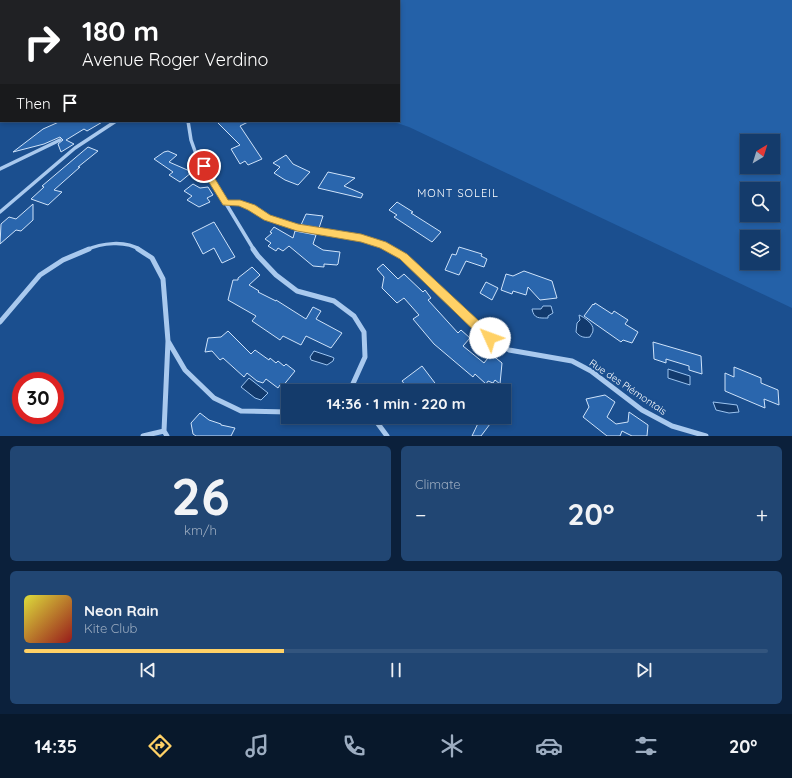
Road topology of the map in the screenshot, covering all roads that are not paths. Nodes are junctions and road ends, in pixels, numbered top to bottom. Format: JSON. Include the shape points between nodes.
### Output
{"nodes":[{"id":1,"x":114,"y":122,"type":"edge"},
{"id":2,"x":188,"y":122,"type":"edge"},
{"id":3,"x":60,"y":140,"type":"dead end"},
{"id":4,"x":0,"y":169,"type":"edge"},
{"id":5,"x":226,"y":203,"type":"junction"},
{"id":6,"x":0,"y":212,"type":"edge"},
{"id":7,"x":0,"y":322,"type":"edge"},
{"id":8,"x":168,"y":340,"type":"junction"},
{"id":9,"x":354,"y":384,"type":"edge"},
{"id":10,"x":281,"y":412,"type":"edge"},
{"id":11,"x":378,"y":424,"type":"edge"},
{"id":12,"x":165,"y":433,"type":"edge"},
{"id":13,"x":143,"y":436,"type":"edge"},
{"id":14,"x":387,"y":436,"type":"edge"},
{"id":15,"x":706,"y":436,"type":"edge"}],
"edges":[{"from":1,"to":6,"type":"street","via":[[74,148]]},
{"from":2,"to":5,"type":"street","via":[[196,154]]},
{"from":3,"to":4,"type":"street"},
{"from":5,"to":9,"type":"street","via":[[258,256],[276,276],[297,291],[334,301],[354,316],[364,332],[365,357]]},
{"from":5,"to":15,"type":"street","name":"Rue des Piémontais","via":[[246,205],[267,217],[297,228],[361,238],[383,245],[403,256],[490,338],[509,350],[572,361],[591,371],[642,410],[672,426]]},
{"from":7,"to":8,"type":"street","via":[[40,275],[90,248],[116,243],[136,247],[152,258],[163,279]]},
{"from":8,"to":10,"type":"street","via":[[185,370],[214,398],[241,411]]},
{"from":8,"to":12,"type":"street"},
{"from":11,"to":14,"type":"street"},
{"from":12,"to":13,"type":"street"}]}
